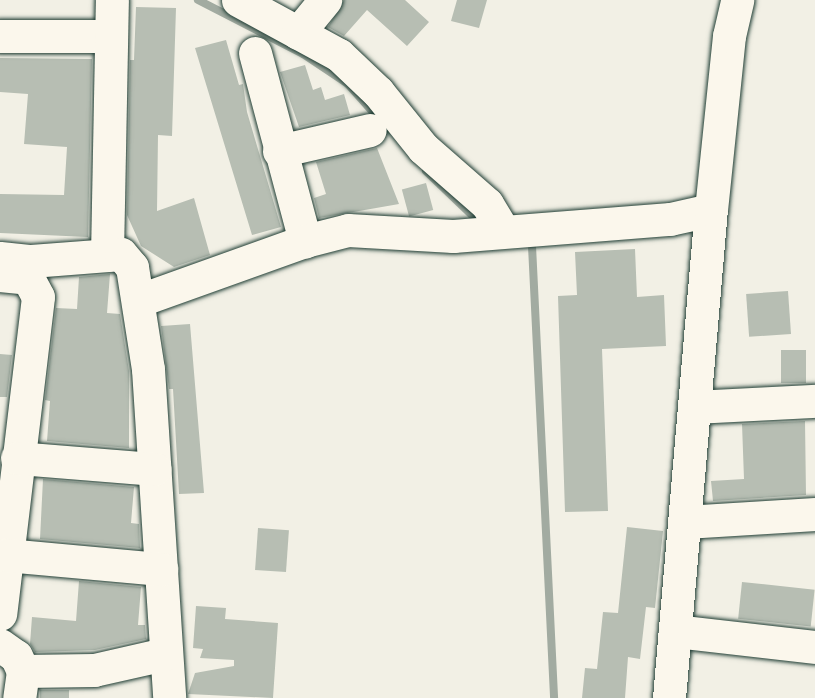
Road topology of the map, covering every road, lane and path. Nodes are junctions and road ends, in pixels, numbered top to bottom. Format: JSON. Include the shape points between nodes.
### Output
{"nodes":[{"id":1,"x":112,"y":0,"type":"edge"},
{"id":2,"x":238,"y":0,"type":"edge"},
{"id":3,"x":325,"y":0,"type":"edge"},
{"id":4,"x":737,"y":0,"type":"edge"},
{"id":5,"x":298,"y":33,"type":"junction"},
{"id":6,"x":0,"y":36,"type":"edge"},
{"id":7,"x":110,"y":36,"type":"junction"},
{"id":8,"x":254,"y":53,"type":"dead end"},
{"id":9,"x":370,"y":130,"type":"dead end"},
{"id":10,"x":279,"y":151,"type":"junction"},
{"id":11,"x":711,"y":210,"type":"junction"},
{"id":12,"x":503,"y":231,"type":"junction"},
{"id":13,"x":305,"y":241,"type":"junction"},
{"id":14,"x":107,"y":254,"type":"junction"},
{"id":15,"x":0,"y":258,"type":"edge"},
{"id":16,"x":0,"y":275,"type":"edge"},
{"id":17,"x":140,"y":300,"type":"junction"},
{"id":18,"x":815,"y":401,"type":"edge"},
{"id":19,"x":695,"y":407,"type":"junction"},
{"id":20,"x":10,"y":411,"type":"edge"},
{"id":21,"x":18,"y":458,"type":"junction"},
{"id":22,"x":155,"y":469,"type":"junction"},
{"id":23,"x":815,"y":514,"type":"edge"},
{"id":24,"x":684,"y":522,"type":"junction"},
{"id":25,"x":6,"y":537,"type":"edge"},
{"id":26,"x":160,"y":569,"type":"junction"},
{"id":27,"x":0,"y":614,"type":"edge"},
{"id":28,"x":675,"y":631,"type":"junction"},
{"id":29,"x":0,"y":645,"type":"edge"},
{"id":30,"x":815,"y":647,"type":"edge"},
{"id":31,"x":166,"y":654,"type":"junction"},
{"id":32,"x":21,"y":684,"type":"edge"},
{"id":33,"x":169,"y":698,"type":"edge"},
{"id":34,"x":669,"y":698,"type":"edge"}],
"edges":[{"from":1,"to":7,"type":"street"},
{"from":2,"to":5,"type":"street"},
{"from":3,"to":5,"type":"street"},
{"from":4,"to":11,"type":"street","via":[[729,36]]},
{"from":5,"to":12,"type":"street","via":[[339,55],[378,92],[423,148],[487,204]]},
{"from":6,"to":7,"type":"street"},
{"from":7,"to":14,"type":"street"},
{"from":8,"to":10,"type":"street"},
{"from":9,"to":10,"type":"street"},
{"from":10,"to":13,"type":"street"},
{"from":11,"to":12,"type":"street","via":[[670,219]]},
{"from":11,"to":19,"type":"street"},
{"from":12,"to":13,"type":"street","via":[[453,236],[348,230]]},
{"from":13,"to":17,"type":"street"},
{"from":14,"to":15,"type":"street","via":[[31,261]]},
{"from":14,"to":17,"type":"street","via":[[121,254],[132,267]]},
{"from":16,"to":20,"type":"street","via":[[28,278],[38,297]]},
{"from":17,"to":22,"type":"street"},
{"from":18,"to":19,"type":"street"},
{"from":19,"to":24,"type":"street"},
{"from":20,"to":21,"type":"street"},
{"from":21,"to":22,"type":"street"},
{"from":21,"to":25,"type":"street"},
{"from":22,"to":26,"type":"street"},
{"from":23,"to":24,"type":"street"},
{"from":24,"to":28,"type":"street"},
{"from":25,"to":26,"type":"street"},
{"from":25,"to":27,"type":"street"},
{"from":26,"to":31,"type":"street"},
{"from":28,"to":30,"type":"street"},
{"from":28,"to":34,"type":"street"},
{"from":29,"to":32,"type":"street","via":[[16,656]]},
{"from":31,"to":32,"type":"street"},
{"from":31,"to":33,"type":"street"}]}
